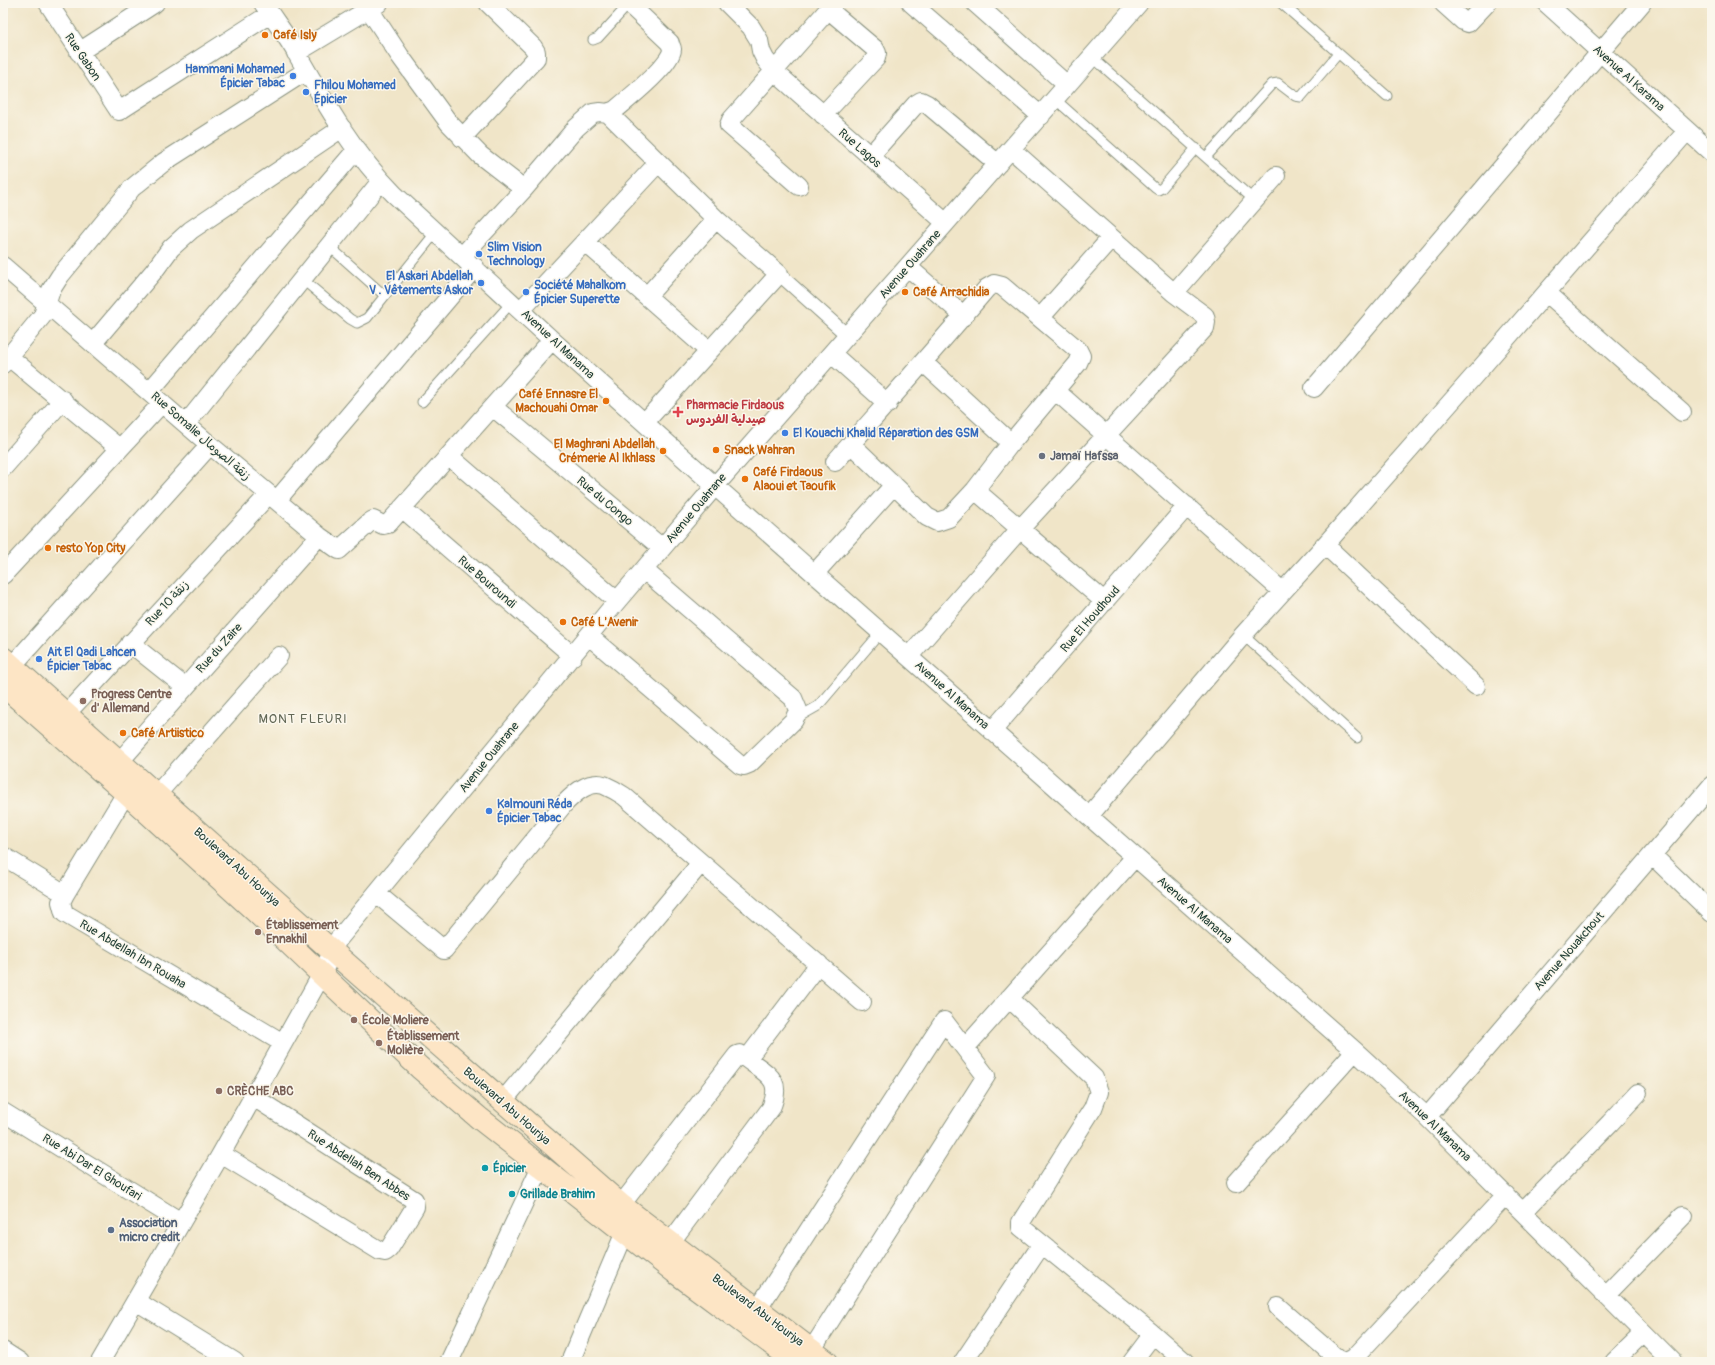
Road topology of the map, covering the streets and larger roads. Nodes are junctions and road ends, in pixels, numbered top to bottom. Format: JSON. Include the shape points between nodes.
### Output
{"nodes":[{"id":1,"x":48,"y":3,"type":"edge"},
{"id":2,"x":155,"y":3,"type":"edge"},
{"id":3,"x":488,"y":3,"type":"edge"},
{"id":4,"x":628,"y":3,"type":"edge"},
{"id":5,"x":727,"y":3,"type":"edge"},
{"id":6,"x":911,"y":3,"type":"edge"},
{"id":7,"x":975,"y":3,"type":"edge"},
{"id":8,"x":1138,"y":3,"type":"edge"},
{"id":9,"x":1443,"y":3,"type":"edge"},
{"id":10,"x":1487,"y":3,"type":"edge"},
{"id":11,"x":1546,"y":3,"type":"edge"},
{"id":12,"x":1642,"y":3,"type":"edge"},
{"id":13,"x":374,"y":6,"type":"edge"},
{"id":14,"x":832,"y":6,"type":"edge"},
{"id":15,"x":266,"y":8,"type":"edge"},
{"id":16,"x":79,"y":52,"type":"junction"},
{"id":17,"x":1600,"y":52,"type":"junction"},
{"id":18,"x":296,"y":53,"type":"junction"},
{"id":19,"x":306,"y":71,"type":"junction"},
{"id":20,"x":775,"y":72,"type":"junction"},
{"id":21,"x":1067,"y":85,"type":"junction"},
{"id":22,"x":608,"y":113,"type":"junction"},
{"id":23,"x":823,"y":115,"type":"junction"},
{"id":24,"x":1041,"y":116,"type":"junction"},
{"id":25,"x":342,"y":128,"type":"junction"},
{"id":26,"x":1687,"y":131,"type":"junction"},
{"id":27,"x":462,"y":138,"type":"junction"},
{"id":28,"x":357,"y":149,"type":"junction"},
{"id":29,"x":1011,"y":149,"type":"junction"},
{"id":30,"x":1712,"y":153,"type":"edge"},
{"id":31,"x":870,"y":156,"type":"junction"},
{"id":32,"x":658,"y":163,"type":"junction"},
{"id":33,"x":998,"y":164,"type":"junction"},
{"id":34,"x":1276,"y":176,"type":"dead end"},
{"id":35,"x":381,"y":181,"type":"junction"},
{"id":36,"x":799,"y":186,"type":"dead end"},
{"id":37,"x":524,"y":189,"type":"junction"},
{"id":38,"x":716,"y":219,"type":"junction"},
{"id":39,"x":946,"y":223,"type":"junction"},
{"id":40,"x":1111,"y":238,"type":"junction"},
{"id":41,"x":585,"y":242,"type":"junction"},
{"id":42,"x":468,"y":262,"type":"junction"},
{"id":43,"x":3,"y":266,"type":"edge"},
{"id":44,"x":908,"y":267,"type":"junction"},
{"id":45,"x":779,"y":274,"type":"junction"},
{"id":46,"x":1174,"y":293,"type":"junction"},
{"id":47,"x":1547,"y":293,"type":"junction"},
{"id":48,"x":647,"y":296,"type":"junction"},
{"id":49,"x":47,"y":304,"type":"junction"},
{"id":50,"x":517,"y":306,"type":"junction"},
{"id":51,"x":964,"y":316,"type":"junction"},
{"id":52,"x":1040,"y":318,"type":"junction"},
{"id":53,"x":848,"y":336,"type":"junction"},
{"id":54,"x":552,"y":340,"type":"junction"},
{"id":55,"x":93,"y":343,"type":"junction"},
{"id":56,"x":709,"y":351,"type":"junction"},
{"id":57,"x":832,"y":354,"type":"junction"},
{"id":58,"x":6,"y":360,"type":"edge"},
{"id":59,"x":924,"y":363,"type":"junction"},
{"id":60,"x":1314,"y":388,"type":"dead end"},
{"id":61,"x":1056,"y":391,"type":"junction"},
{"id":62,"x":156,"y":398,"type":"junction"},
{"id":63,"x":63,"y":400,"type":"junction"},
{"id":64,"x":888,"y":404,"type":"junction"},
{"id":65,"x":493,"y":407,"type":"junction"},
{"id":66,"x":1682,"y":412,"type":"dead end"},
{"id":67,"x":644,"y":422,"type":"junction"},
{"id":68,"x":186,"y":424,"type":"junction"},
{"id":69,"x":1106,"y":434,"type":"junction"},
{"id":70,"x":1011,"y":443,"type":"junction"},
{"id":71,"x":851,"y":444,"type":"junction"},
{"id":72,"x":210,"y":445,"type":"junction"},
{"id":73,"x":119,"y":448,"type":"junction"},
{"id":74,"x":449,"y":456,"type":"junction"},
{"id":75,"x":835,"y":462,"type":"dead end"},
{"id":76,"x":3,"y":468,"type":"edge"},
{"id":77,"x":894,"y":485,"type":"junction"},
{"id":78,"x":715,"y":486,"type":"junction"},
{"id":79,"x":975,"y":490,"type":"junction"},
{"id":80,"x":273,"y":497,"type":"junction"},
{"id":81,"x":1187,"y":506,"type":"junction"},
{"id":82,"x":402,"y":508,"type":"junction"},
{"id":83,"x":1020,"y":529,"type":"junction"},
{"id":84,"x":319,"y":536,"type":"junction"},
{"id":85,"x":1325,"y":545,"type":"junction"},
{"id":86,"x":662,"y":548,"type":"junction"},
{"id":87,"x":6,"y":565,"type":"edge"},
{"id":88,"x":644,"y":570,"type":"junction"},
{"id":89,"x":815,"y":573,"type":"junction"},
{"id":90,"x":1282,"y":591,"type":"junction"},
{"id":91,"x":617,"y":601,"type":"junction"},
{"id":92,"x":1105,"y":602,"type":"junction"},
{"id":93,"x":589,"y":636,"type":"junction"},
{"id":94,"x":130,"y":643,"type":"junction"},
{"id":95,"x":279,"y":656,"type":"dead end"},
{"id":96,"x":573,"y":656,"type":"junction"},
{"id":97,"x":909,"y":656,"type":"junction"},
{"id":98,"x":6,"y":670,"type":"edge"},
{"id":99,"x":1476,"y":686,"type":"dead end"},
{"id":100,"x":185,"y":687,"type":"junction"},
{"id":101,"x":66,"y":714,"type":"junction"},
{"id":102,"x":992,"y":731,"type":"junction"},
{"id":103,"x":120,"y":761,"type":"junction"},
{"id":104,"x":1712,"y":785,"type":"edge"},
{"id":105,"x":126,"y":793,"type":"junction"},
{"id":106,"x":157,"y":794,"type":"junction"},
{"id":107,"x":1089,"y":816,"type":"junction"},
{"id":108,"x":1652,"y":855,"type":"junction"},
{"id":109,"x":3,"y":856,"type":"edge"},
{"id":110,"x":1135,"y":857,"type":"junction"},
{"id":111,"x":701,"y":863,"type":"junction"},
{"id":112,"x":65,"y":894,"type":"junction"},
{"id":113,"x":377,"y":894,"type":"junction"},
{"id":114,"x":261,"y":903,"type":"junction"},
{"id":115,"x":1712,"y":913,"type":"edge"},
{"id":116,"x":332,"y":951,"type":"junction"},
{"id":117,"x":819,"y":964,"type":"junction"},
{"id":118,"x":322,"y":974,"type":"junction"},
{"id":119,"x":1009,"y":998,"type":"junction"},
{"id":120,"x":862,"y":1002,"type":"dead end"},
{"id":121,"x":283,"y":1044,"type":"junction"},
{"id":122,"x":964,"y":1048,"type":"junction"},
{"id":123,"x":1355,"y":1051,"type":"junction"},
{"id":124,"x":746,"y":1059,"type":"junction"},
{"id":125,"x":1638,"y":1093,"type":"dead end"},
{"id":126,"x":252,"y":1096,"type":"junction"},
{"id":127,"x":502,"y":1102,"type":"junction"},
{"id":128,"x":3,"y":1112,"type":"edge"},
{"id":129,"x":1427,"y":1117,"type":"junction"},
{"id":130,"x":221,"y":1154,"type":"junction"},
{"id":131,"x":541,"y":1166,"type":"junction"},
{"id":132,"x":1236,"y":1183,"type":"dead end"},
{"id":133,"x":1506,"y":1195,"type":"junction"},
{"id":134,"x":621,"y":1205,"type":"junction"},
{"id":135,"x":1523,"y":1212,"type":"junction"},
{"id":136,"x":1682,"y":1216,"type":"dead end"},
{"id":137,"x":181,"y":1222,"type":"junction"},
{"id":138,"x":625,"y":1232,"type":"junction"},
{"id":139,"x":670,"y":1244,"type":"junction"},
{"id":140,"x":1042,"y":1244,"type":"junction"},
{"id":141,"x":1606,"y":1295,"type":"junction"},
{"id":142,"x":136,"y":1301,"type":"junction"},
{"id":143,"x":1278,"y":1307,"type":"dead end"},
{"id":144,"x":757,"y":1310,"type":"junction"},
{"id":145,"x":1644,"y":1333,"type":"junction"},
{"id":146,"x":1153,"y":1334,"type":"junction"},
{"id":147,"x":3,"y":1351,"type":"edge"},
{"id":148,"x":811,"y":1358,"type":"edge"},
{"id":149,"x":1356,"y":1360,"type":"edge"},
{"id":150,"x":20,"y":1362,"type":"edge"},
{"id":151,"x":100,"y":1362,"type":"edge"},
{"id":152,"x":235,"y":1362,"type":"edge"},
{"id":153,"x":449,"y":1362,"type":"edge"},
{"id":154,"x":570,"y":1362,"type":"edge"},
{"id":155,"x":963,"y":1362,"type":"edge"},
{"id":156,"x":1132,"y":1362,"type":"edge"},
{"id":157,"x":1185,"y":1362,"type":"edge"},
{"id":158,"x":1614,"y":1362,"type":"edge"},
{"id":159,"x":1673,"y":1362,"type":"edge"}],
"edges":[{"from":1,"to":16,"type":"street","name":"Rue Gabon"},
{"from":2,"to":16,"type":"street"},
{"from":3,"to":27,"type":"street","via":[[533,47],[536,58]]},
{"from":4,"to":22,"type":"street","via":[[670,43],[672,49],[663,66],[616,110]]},
{"from":5,"to":20,"type":"street","name":"Rue Lagos","via":[[751,27],[759,40],[765,59]]},
{"from":6,"to":24,"type":"street"},
{"from":7,"to":21,"type":"street"},
{"from":8,"to":21,"type":"street","name":"Avenue Ouahrane"},
{"from":9,"to":10,"type":"street","via":[[1468,23]]},
{"from":11,"to":17,"type":"street","name":"Avenue Al Karama"},
{"from":12,"to":17,"type":"street"},
{"from":13,"to":18,"type":"street"},
{"from":13,"to":27,"type":"street","via":[[434,103]]},
{"from":14,"to":20,"type":"street"},
{"from":14,"to":23,"type":"street","via":[[876,49],[877,53],[876,58]]},
{"from":15,"to":16,"type":"street","name":"Rue Gabon","via":[[119,111]]},
{"from":15,"to":18,"type":"street","name":"Avenue Al Manama"},
{"from":17,"to":26,"type":"street","name":"Avenue Al Karama"},
{"from":17,"to":60,"type":"street"},
{"from":18,"to":19,"type":"street","name":"Avenue Al Manama"},
{"from":19,"to":25,"type":"street","name":"Avenue Al Manama"},
{"from":19,"to":49,"type":"street","via":[[164,162],[132,188],[60,276],[51,290]]},
{"from":20,"to":23,"type":"street","name":"Rue Lagos"},
{"from":20,"to":36,"type":"street","via":[[729,125]]},
{"from":21,"to":24,"type":"street","name":"Avenue Ouahrane"},
{"from":22,"to":32,"type":"street"},
{"from":22,"to":37,"type":"street","name":"Rue 10 زنقة","via":[[593,113]]},
{"from":23,"to":31,"type":"street","name":"Rue Lagos"},
{"from":24,"to":29,"type":"street","name":"Avenue Ouahrane"},
{"from":25,"to":28,"type":"street","name":"Avenue Al Manama"},
{"from":25,"to":55,"type":"street","via":[[191,230],[171,248]]},
{"from":26,"to":30,"type":"street","name":"Avenue Al Karama"},
{"from":26,"to":47,"type":"street"},
{"from":27,"to":37,"type":"street"},
{"from":28,"to":35,"type":"street","name":"Avenue Al Manama"},
{"from":28,"to":62,"type":"street"},
{"from":29,"to":33,"type":"street","name":"Avenue Ouahrane"},
{"from":29,"to":40,"type":"street"},
{"from":31,"to":33,"type":"street","via":[[921,101]]},
{"from":31,"to":39,"type":"street","name":"Rue Lagos"},
{"from":32,"to":38,"type":"street"},
{"from":32,"to":41,"type":"street"},
{"from":33,"to":39,"type":"street","name":"Avenue Ouahrane"},
{"from":34,"to":46,"type":"street"},
{"from":35,"to":42,"type":"street","name":"Avenue Al Manama"},
{"from":35,"to":68,"type":"street"},
{"from":37,"to":42,"type":"street","name":"Rue 10 زنقة"},
{"from":38,"to":45,"type":"street"},
{"from":38,"to":48,"type":"street"},
{"from":39,"to":44,"type":"street","name":"Avenue Ouahrane"},
{"from":40,"to":46,"type":"street"},
{"from":40,"to":52,"type":"street"},
{"from":41,"to":48,"type":"street"},
{"from":41,"to":50,"type":"street"},
{"from":42,"to":50,"type":"street","name":"Avenue Al Manama"},
{"from":42,"to":80,"type":"street","name":"Rue 10 زنقة"},
{"from":43,"to":49,"type":"street","name":"Rue Somalie زنقة الصومال"},
{"from":44,"to":51,"type":"street"},
{"from":44,"to":53,"type":"street","name":"Avenue Ouahrane"},
{"from":45,"to":53,"type":"street"},
{"from":45,"to":56,"type":"street"},
{"from":46,"to":69,"type":"street","via":[[1205,316],[1205,328]]},
{"from":47,"to":66,"type":"street"},
{"from":47,"to":85,"type":"street"},
{"from":48,"to":56,"type":"street"},
{"from":49,"to":55,"type":"street","name":"Rue Somalie زنقة الصومال"},
{"from":49,"to":58,"type":"street","via":[[43,315]]},
{"from":50,"to":54,"type":"street","name":"Avenue Al Manama"},
{"from":51,"to":52,"type":"street","via":[[987,288],[994,284],[1002,286]]},
{"from":51,"to":59,"type":"street"},
{"from":52,"to":61,"type":"street","via":[[1078,350],[1081,356]]},
{"from":53,"to":57,"type":"street","name":"Avenue Ouahrane"},
{"from":54,"to":65,"type":"street"},
{"from":54,"to":67,"type":"street","name":"Avenue Al Manama"},
{"from":55,"to":62,"type":"street","name":"Rue Somalie زنقة الصومال"},
{"from":56,"to":67,"type":"street"},
{"from":57,"to":64,"type":"street"},
{"from":57,"to":78,"type":"street","name":"Avenue Ouahrane"},
{"from":58,"to":63,"type":"street"},
{"from":59,"to":64,"type":"street"},
{"from":59,"to":70,"type":"street"},
{"from":61,"to":69,"type":"street"},
{"from":61,"to":70,"type":"street"},
{"from":62,"to":68,"type":"street","name":"Rue Somalie زنقة الصومال"},
{"from":62,"to":73,"type":"street"},
{"from":63,"to":73,"type":"street"},
{"from":63,"to":76,"type":"street"},
{"from":64,"to":71,"type":"street"},
{"from":65,"to":74,"type":"street"},
{"from":65,"to":86,"type":"street","name":"Rue du Congo"},
{"from":67,"to":78,"type":"street","name":"Avenue Al Manama"},
{"from":68,"to":72,"type":"street","name":"Rue Somalie زنقة الصومال"},
{"from":69,"to":81,"type":"street"},
{"from":69,"to":83,"type":"street"},
{"from":70,"to":79,"type":"street"},
{"from":71,"to":75,"type":"street"},
{"from":71,"to":77,"type":"street"},
{"from":72,"to":80,"type":"street","name":"Rue Somalie زنقة الصومال"},
{"from":72,"to":98,"type":"street"},
{"from":73,"to":87,"type":"street"},
{"from":74,"to":82,"type":"street"},
{"from":74,"to":91,"type":"street"},
{"from":77,"to":79,"type":"street","via":[[937,522],[948,518]]},
{"from":77,"to":89,"type":"street"},
{"from":78,"to":86,"type":"street","name":"Avenue Ouahrane"},
{"from":78,"to":89,"type":"street","name":"Avenue Al Manama"},
{"from":79,"to":83,"type":"street"},
{"from":80,"to":84,"type":"street","name":"Rue Somalie زنقة الصومال"},
{"from":80,"to":94,"type":"street","name":"Rue 10 زنقة"},
{"from":81,"to":90,"type":"street"},
{"from":81,"to":92,"type":"street","name":"Rue El Houdhoud"},
{"from":82,"to":84,"type":"street","name":"Rue Somalie زنقة الصومال","via":[[386,525],[373,520],[370,522],[339,550]]},
{"from":82,"to":96,"type":"street","name":"Rue Bouroundi"},
{"from":83,"to":92,"type":"street"},
{"from":83,"to":97,"type":"street"},
{"from":84,"to":100,"type":"street","name":"Rue du Zaire"},
{"from":85,"to":90,"type":"street"},
{"from":85,"to":99,"type":"street"},
{"from":86,"to":88,"type":"street","name":"Avenue Ouahrane"},
{"from":88,"to":91,"type":"street","name":"Avenue Ouahrane"},
{"from":88,"to":93,"type":"street","via":[[793,698],[798,710],[794,720],[749,764],[740,765]]},
{"from":89,"to":97,"type":"street","name":"Avenue Al Manama"},
{"from":90,"to":107,"type":"street"},
{"from":91,"to":93,"type":"street","name":"Avenue Ouahrane"},
{"from":92,"to":102,"type":"street","name":"Rue El Houdhoud"},
{"from":93,"to":96,"type":"street","name":"Avenue Ouahrane"},
{"from":94,"to":100,"type":"street"},
{"from":94,"to":101,"type":"street","name":"Rue 10 زنقة"},
{"from":95,"to":106,"type":"street"},
{"from":96,"to":113,"type":"street","name":"Avenue Ouahrane"},
{"from":97,"to":102,"type":"street","name":"Avenue Al Manama"},
{"from":98,"to":101,"type":"main road","name":"Boulevard Abu Houriya"},
{"from":98,"to":105,"type":"main road","name":"Boulevard Abu Houriya"},
{"from":100,"to":103,"type":"street","name":"Rue du Zaire"},
{"from":101,"to":103,"type":"main road","name":"Boulevard Abu Houriya"},
{"from":102,"to":107,"type":"street","name":"Avenue Al Manama"},
{"from":103,"to":106,"type":"main road","name":"Boulevard Abu Houriya"},
{"from":104,"to":108,"type":"street","name":"Avenue Nouakchout"},
{"from":105,"to":112,"type":"street"},
{"from":105,"to":114,"type":"main road","name":"Boulevard Abu Houriya"},
{"from":106,"to":114,"type":"main road","name":"Boulevard Abu Houriya"},
{"from":107,"to":110,"type":"street","name":"Avenue Al Manama"},
{"from":108,"to":115,"type":"street"},
{"from":108,"to":129,"type":"street","name":"Avenue Nouakchout"},
{"from":109,"to":112,"type":"street"},
{"from":110,"to":119,"type":"street"},
{"from":110,"to":123,"type":"street","name":"Avenue Al Manama"},
{"from":111,"to":113,"type":"street","via":[[624,796],[603,785],[587,785],[560,809],[444,950]]},
{"from":111,"to":117,"type":"street"},
{"from":111,"to":127,"type":"street"},
{"from":112,"to":121,"type":"street","name":"Rue Abdellah Ibn Rouaha","via":[[61,902],[64,913]]},
{"from":113,"to":116,"type":"street","name":"Avenue Ouahrane"},
{"from":114,"to":116,"type":"main road","name":"Boulevard Abu Houriya"},
{"from":114,"to":118,"type":"main road","name":"Boulevard Abu Houriya"},
{"from":116,"to":118,"type":"street","name":"Avenue Ouahrane"},
{"from":116,"to":127,"type":"main road","name":"Boulevard Abu Houriya"},
{"from":117,"to":120,"type":"street"},
{"from":117,"to":124,"type":"street"},
{"from":118,"to":121,"type":"street","name":"Avenue Ouahrane"},
{"from":118,"to":131,"type":"main road","name":"Boulevard Abu Houriya","via":[[420,1068],[478,1118]]},
{"from":119,"to":122,"type":"street"},
{"from":119,"to":140,"type":"street","via":[[1098,1084],[1099,1092],[1093,1108],[1021,1222],[1023,1231]]},
{"from":121,"to":126,"type":"street","name":"Avenue Ouahrane"},
{"from":122,"to":144,"type":"street","via":[[944,1021]]},
{"from":122,"to":148,"type":"street","via":[[986,1076]]},
{"from":123,"to":129,"type":"street","name":"Avenue Al Manama"},
{"from":123,"to":132,"type":"street"},
{"from":124,"to":134,"type":"street","via":[[740,1054],[737,1055]]},
{"from":124,"to":139,"type":"street","via":[[768,1075],[775,1084],[776,1095],[771,1108]]},
{"from":125,"to":135,"type":"street"},
{"from":126,"to":130,"type":"street","name":"Avenue Ouahrane"},
{"from":126,"to":130,"type":"street","name":"Rue Abdellah Ben Abbes","via":[[414,1200],[415,1207],[388,1249],[385,1252],[380,1251]]},
{"from":127,"to":134,"type":"main road","name":"Boulevard Abu Houriya"},
{"from":128,"to":137,"type":"street","name":"Rue Abi Dar El Ghoufari"},
{"from":129,"to":133,"type":"street","name":"Avenue Al Manama"},
{"from":130,"to":137,"type":"street","name":"Avenue Ouahrane"},
{"from":131,"to":138,"type":"main road","name":"Boulevard Abu Houriya"},
{"from":131,"to":153,"type":"street"},
{"from":133,"to":135,"type":"street","name":"Avenue Al Manama"},
{"from":133,"to":149,"type":"street"},
{"from":134,"to":139,"type":"main road","name":"Boulevard Abu Houriya"},
{"from":135,"to":141,"type":"street","name":"Avenue Al Manama"},
{"from":136,"to":141,"type":"street"},
{"from":137,"to":142,"type":"street","name":"Avenue Ouahrane"},
{"from":138,"to":148,"type":"main road","name":"Boulevard Abu Houriya"},
{"from":138,"to":154,"type":"street"},
{"from":139,"to":144,"type":"main road","name":"Boulevard Abu Houriya"},
{"from":140,"to":146,"type":"street"},
{"from":140,"to":155,"type":"street"},
{"from":141,"to":145,"type":"street","name":"Avenue Al Manama"},
{"from":142,"to":151,"type":"street","name":"Avenue Ouahrane"},
{"from":142,"to":152,"type":"street"},
{"from":143,"to":149,"type":"street","via":[[1338,1359],[1346,1362]]},
{"from":144,"to":148,"type":"main road","name":"Boulevard Abu Houriya"},
{"from":145,"to":158,"type":"street"},
{"from":145,"to":159,"type":"street","name":"Avenue Al Manama"},
{"from":146,"to":156,"type":"street"},
{"from":146,"to":157,"type":"street"},
{"from":147,"to":150,"type":"street"}]}
